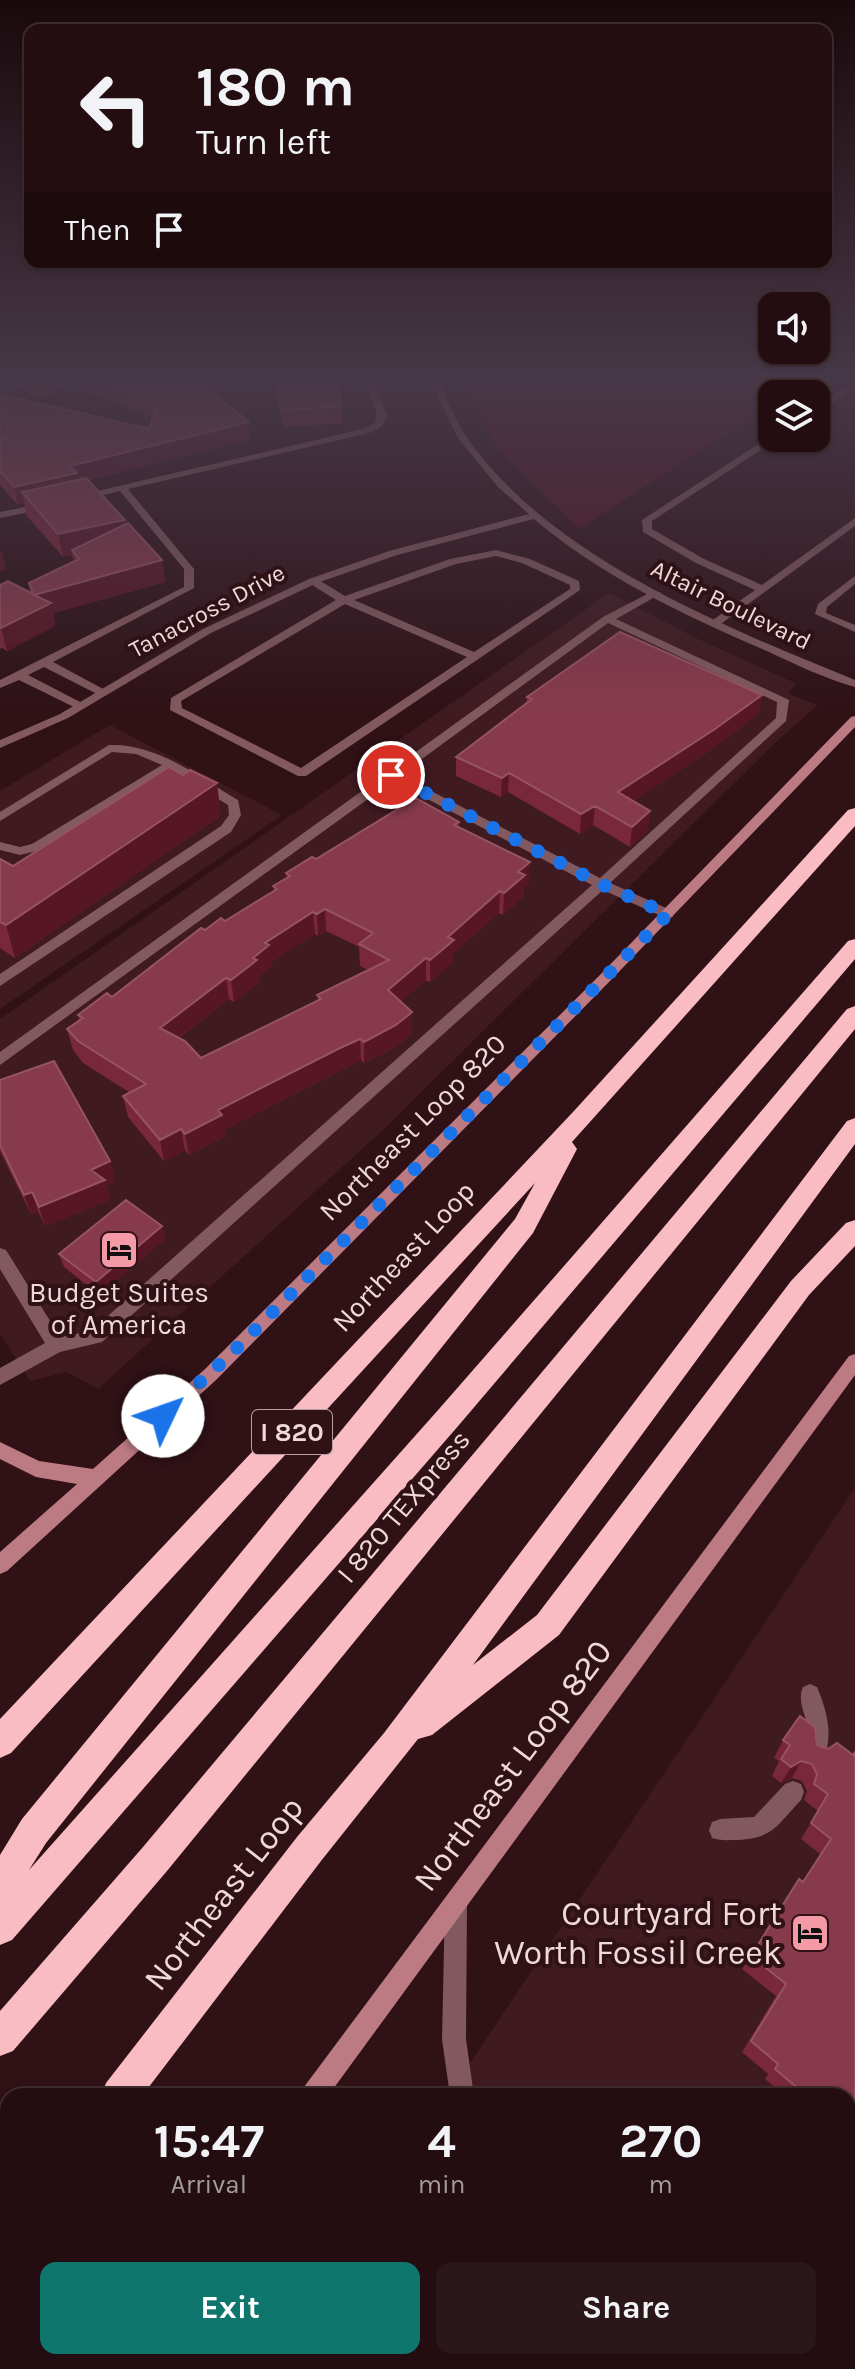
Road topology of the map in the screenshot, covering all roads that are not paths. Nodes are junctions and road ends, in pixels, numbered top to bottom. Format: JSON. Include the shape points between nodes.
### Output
{"nodes":[{"id":1,"x":111,"y":492,"type":"edge"},
{"id":2,"x":125,"y":492,"type":"edge"},
{"id":3,"x":508,"y":492,"type":"edge"},
{"id":4,"x":691,"y":492,"type":"edge"},
{"id":5,"x":0,"y":515,"type":"edge"},
{"id":6,"x":536,"y":515,"type":"junction"},
{"id":7,"x":855,"y":521,"type":"edge"},
{"id":8,"x":855,"y":579,"type":"edge"},
{"id":9,"x":313,"y":581,"type":"junction"},
{"id":10,"x":763,"y":589,"type":"junction"},
{"id":11,"x":657,"y":593,"type":"junction"},
{"id":12,"x":344,"y":600,"type":"junction"},
{"id":13,"x":607,"y":619,"type":"junction"},
{"id":14,"x":714,"y":624,"type":"junction"},
{"id":15,"x":855,"y":629,"type":"edge"},
{"id":16,"x":475,"y":656,"type":"junction"},
{"id":17,"x":44,"y":662,"type":"junction"},
{"id":18,"x":19,"y":675,"type":"junction"},
{"id":19,"x":855,"y":684,"type":"edge"},
{"id":20,"x":0,"y":685,"type":"edge"},
{"id":21,"x":103,"y":693,"type":"junction"},
{"id":22,"x":80,"y":706,"type":"junction"},
{"id":23,"x":855,"y":720,"type":"edge"},
{"id":24,"x":0,"y":744,"type":"edge"},
{"id":25,"x":169,"y":766,"type":"junction"},
{"id":26,"x":391,"y":775,"type":"junction"},
{"id":27,"x":855,"y":814,"type":"edge"},
{"id":28,"x":0,"y":817,"type":"edge"},
{"id":29,"x":0,"y":846,"type":"edge"},
{"id":30,"x":601,"y":884,"type":"junction"},
{"id":31,"x":668,"y":914,"type":"junction"},
{"id":32,"x":855,"y":946,"type":"edge"},
{"id":33,"x":0,"y":981,"type":"edge"},
{"id":34,"x":855,"y":1014,"type":"edge"},
{"id":35,"x":0,"y":1060,"type":"edge"},
{"id":36,"x":581,"y":1118,"type":"junction"},
{"id":37,"x":855,"y":1127,"type":"edge"},
{"id":38,"x":855,"y":1230,"type":"edge"},
{"id":39,"x":0,"y":1255,"type":"edge"},
{"id":40,"x":56,"y":1345,"type":"junction"},
{"id":41,"x":855,"y":1361,"type":"edge"},
{"id":42,"x":0,"y":1377,"type":"edge"},
{"id":43,"x":0,"y":1450,"type":"edge"},
{"id":44,"x":94,"y":1478,"type":"junction"},
{"id":45,"x":0,"y":1565,"type":"edge"},
{"id":46,"x":810,"y":1694,"type":"dead end"},
{"id":47,"x":0,"y":1742,"type":"edge"},
{"id":48,"x":395,"y":1744,"type":"junction"},
{"id":49,"x":816,"y":1753,"type":"edge"},
{"id":50,"x":793,"y":1792,"type":"edge"},
{"id":51,"x":720,"y":1830,"type":"dead end"},
{"id":52,"x":0,"y":1886,"type":"edge"},
{"id":53,"x":456,"y":1900,"type":"junction"},
{"id":54,"x":0,"y":1928,"type":"edge"},
{"id":55,"x":0,"y":2038,"type":"edge"},
{"id":56,"x":125,"y":2088,"type":"edge"},
{"id":57,"x":319,"y":2088,"type":"edge"},
{"id":58,"x":461,"y":2088,"type":"edge"}],
"edges":[{"from":1,"to":5,"type":"street"},
{"from":2,"to":17,"type":"street","via":[[189,569],[189,588]]},
{"from":3,"to":6,"type":"street","name":"Altair Boulevard"},
{"from":4,"to":10,"type":"street","via":[[647,520],[647,530]]},
{"from":6,"to":9,"type":"street","name":"Tanacross Drive","via":[[393,553]]},
{"from":6,"to":11,"type":"street","name":"Altair Boulevard","via":[[610,568]]},
{"from":7,"to":10,"type":"street"},
{"from":8,"to":15,"type":"street","via":[[822,606],[820,614]]},
{"from":9,"to":12,"type":"street"},
{"from":9,"to":21,"type":"street","name":"Tanacross Drive","via":[[207,631]]},
{"from":10,"to":14,"type":"street"},
{"from":11,"to":13,"type":"street"},
{"from":11,"to":14,"type":"street","name":"Altair Boulevard"},
{"from":12,"to":16,"type":"street"},
{"from":12,"to":16,"type":"street","via":[[454,561],[496,553],[575,583],[575,590]]},
{"from":12,"to":16,"type":"street","via":[[175,700],[176,710],[302,773]]},
{"from":13,"to":26,"type":"street"},
{"from":13,"to":30,"type":"street","via":[[783,700],[782,719]]},
{"from":14,"to":19,"type":"street","name":"Altair Boulevard"},
{"from":17,"to":18,"type":"street"},
{"from":17,"to":21,"type":"street"},
{"from":18,"to":20,"type":"street"},
{"from":18,"to":22,"type":"street"},
{"from":21,"to":22,"type":"street","name":"Tanacross Drive"},
{"from":22,"to":24,"type":"street","name":"Tanacross Drive"},
{"from":23,"to":31,"type":"main road","name":"Northeast Loop 820"},
{"from":25,"to":28,"type":"street","via":[[142,751],[109,749]]},
{"from":25,"to":29,"type":"street","via":[[36,847],[20,851]]},
{"from":25,"to":33,"type":"street","via":[[234,803],[235,815],[226,829]]},
{"from":26,"to":30,"type":"street"},
{"from":26,"to":35,"type":"street"},
{"from":27,"to":36,"type":"highway","name":"Northeast Loop","number":"I 820"},
{"from":30,"to":31,"type":"street"},
{"from":30,"to":40,"type":"street","via":[[96,1337]]},
{"from":31,"to":44,"type":"main road","name":"Northeast Loop 820","via":[[221,1364]]},
{"from":32,"to":54,"type":"highway","name":"I 820 TEXpress"},
{"from":34,"to":55,"type":"highway","name":"I 820 TEXpress","via":[[155,1859]]},
{"from":36,"to":47,"type":"highway","name":"Northeast Loop","number":"I 820"},
{"from":36,"to":52,"type":"highway","via":[[524,1226],[34,1831]]},
{"from":37,"to":48,"type":"highway","name":"Northeast Loop"},
{"from":38,"to":48,"type":"highway","via":[[800,1288],[548,1625]]},
{"from":39,"to":40,"type":"street"},
{"from":40,"to":42,"type":"street"},
{"from":41,"to":53,"type":"main road","name":"Northeast Loop 820"},
{"from":43,"to":44,"type":"main road","via":[[36,1469]]},
{"from":44,"to":45,"type":"main road","name":"Northeast Loop 820"},
{"from":46,"to":49,"type":"street","via":[[820,1735]]},
{"from":48,"to":56,"type":"highway","name":"Northeast Loop"},
{"from":50,"to":51,"type":"street","via":[[759,1828]]},
{"from":53,"to":57,"type":"main road","name":"Northeast Loop 820"},
{"from":53,"to":58,"type":"street","via":[[454,2039]]}]}
